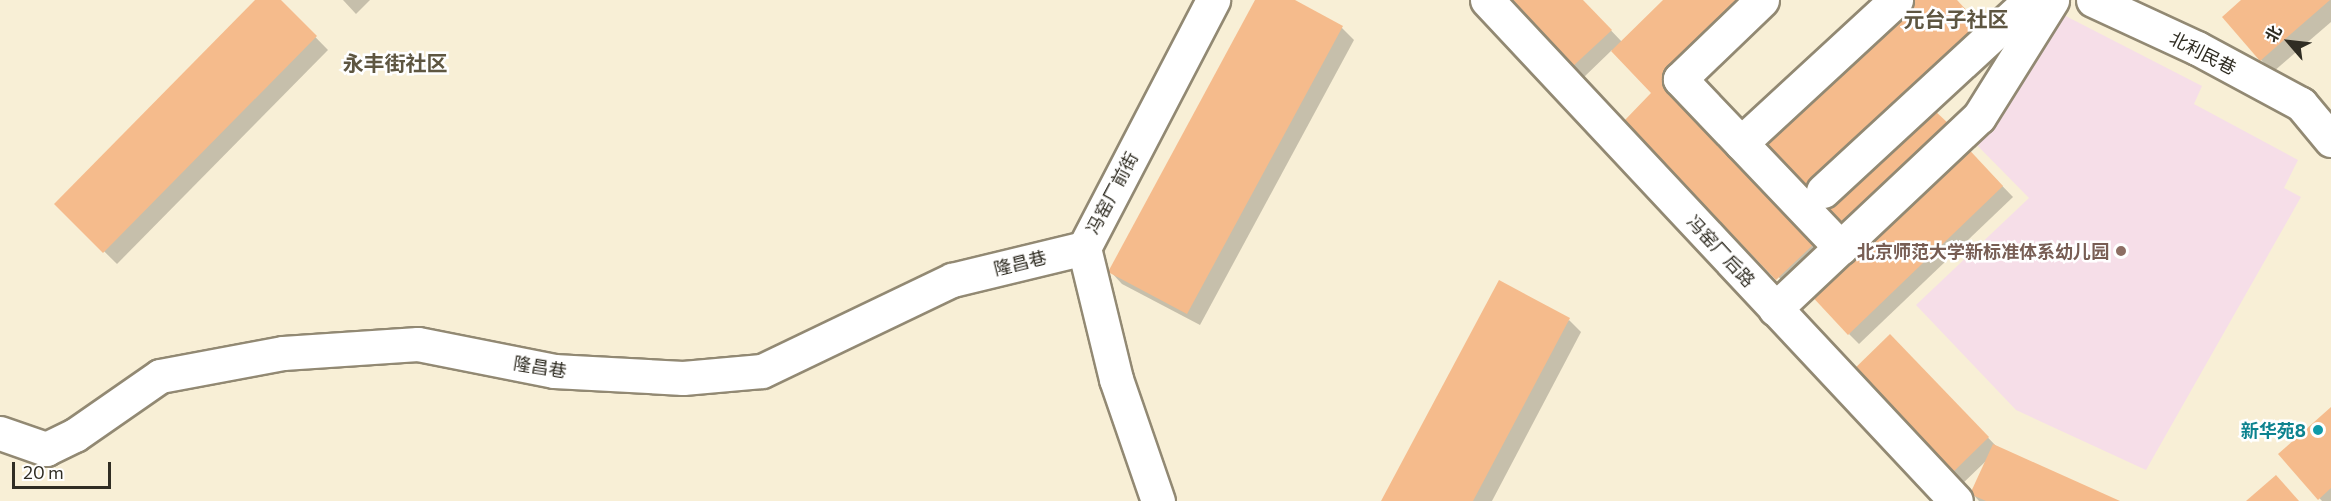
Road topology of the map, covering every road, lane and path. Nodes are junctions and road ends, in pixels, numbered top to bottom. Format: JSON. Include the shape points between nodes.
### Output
{"nodes":[{"id":1,"x":1213,"y":0,"type":"edge"},
{"id":2,"x":1487,"y":0,"type":"edge"},
{"id":3,"x":1762,"y":0,"type":"edge"},
{"id":4,"x":1896,"y":0,"type":"edge"},
{"id":5,"x":2052,"y":0,"type":"edge"},
{"id":6,"x":2092,"y":0,"type":"edge"},
{"id":7,"x":2013,"y":4,"type":"edge"},
{"id":8,"x":2331,"y":140,"type":"edge"},
{"id":9,"x":1741,"y":143,"type":"junction"},
{"id":10,"x":1823,"y":190,"type":"dead end"},
{"id":11,"x":1084,"y":248,"type":"junction"},
{"id":12,"x":1841,"y":248,"type":"junction"},
{"id":13,"x":1775,"y":309,"type":"junction"},
{"id":14,"x":0,"y":433,"type":"edge"},
{"id":15,"x":1158,"y":501,"type":"edge"},
{"id":16,"x":1956,"y":501,"type":"edge"}],
"edges":[{"from":1,"to":11,"type":"street","name":"冯窑厂前街"},
{"from":2,"to":13,"type":"street","name":"冯窑厂后路"},
{"from":3,"to":9,"type":"street","via":[[1680,79]]},
{"from":4,"to":9,"type":"street"},
{"from":5,"to":12,"type":"street","via":[[1979,117]]},
{"from":6,"to":8,"type":"street","name":"北利民巷","via":[[2197,48],[2301,104]]},
{"from":7,"to":10,"type":"street"},
{"from":9,"to":12,"type":"street"},
{"from":11,"to":14,"type":"street","name":"隆昌巷","via":[[952,280],[762,371],[683,378],[554,371],[418,344],[283,353],[160,376],[75,435],[46,449]]},
{"from":11,"to":15,"type":"street","name":"冯窑厂前街","via":[[1116,379]]},
{"from":12,"to":13,"type":"street"},
{"from":13,"to":16,"type":"street","name":"冯窑厂后路"}]}
